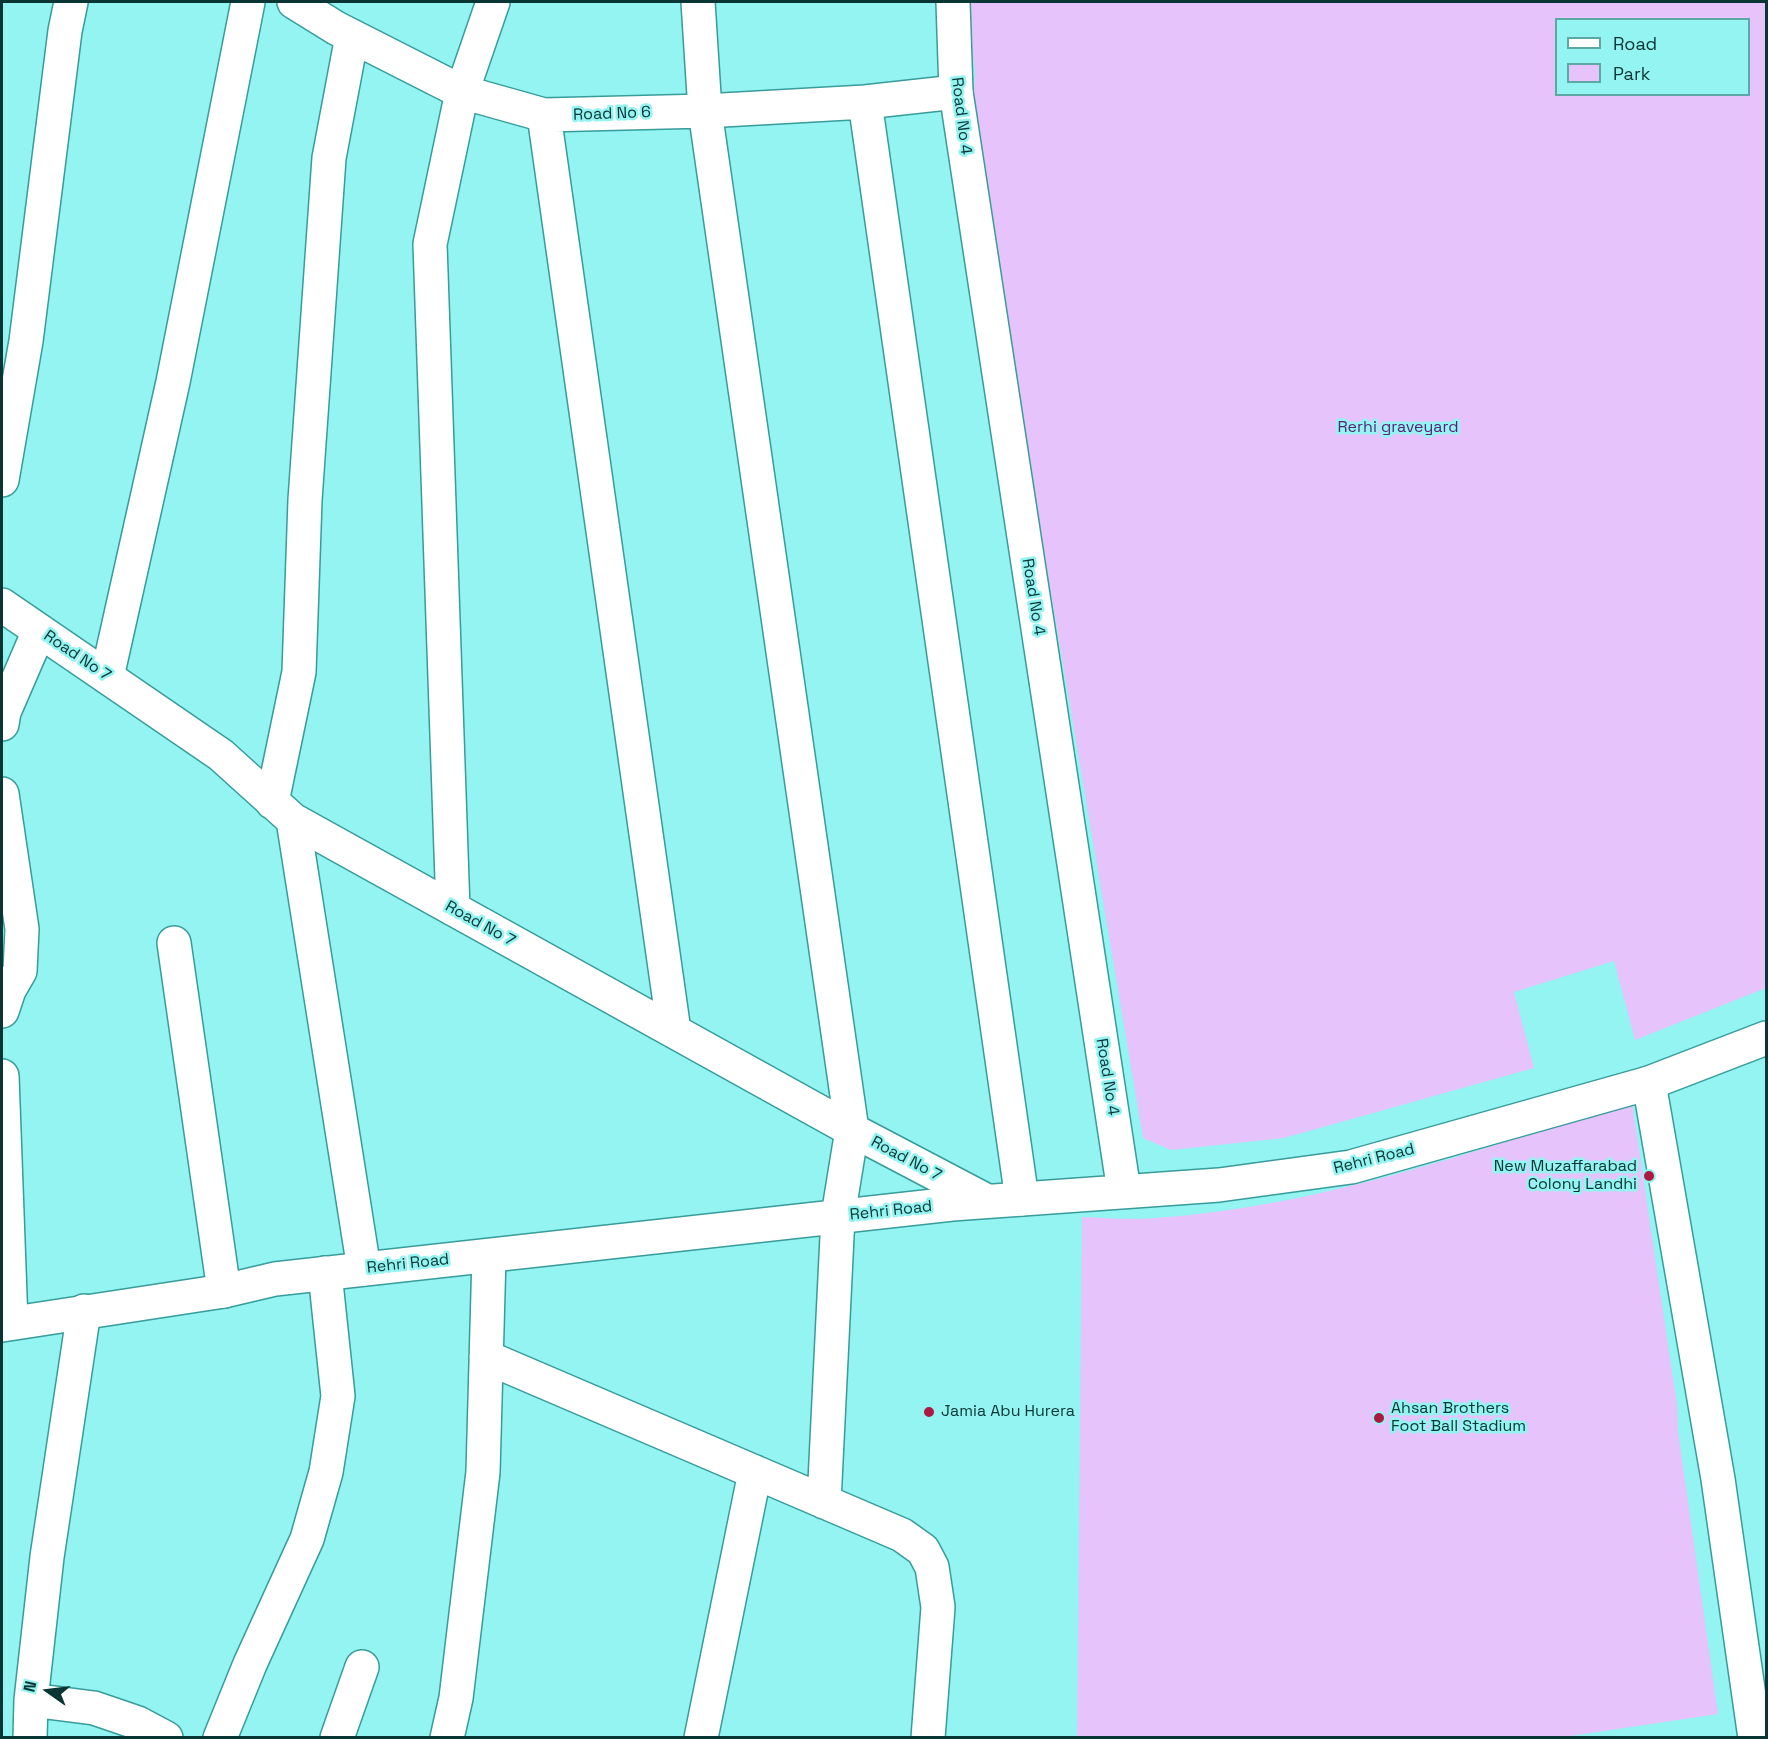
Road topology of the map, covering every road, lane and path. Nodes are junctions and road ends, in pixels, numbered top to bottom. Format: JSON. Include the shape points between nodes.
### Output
{"nodes":[{"id":1,"x":71,"y":2,"type":"edge"},
{"id":2,"x":248,"y":2,"type":"edge"},
{"id":3,"x":294,"y":2,"type":"edge"},
{"id":4,"x":493,"y":2,"type":"edge"},
{"id":5,"x":698,"y":2,"type":"edge"},
{"id":6,"x":953,"y":2,"type":"edge"},
{"id":7,"x":352,"y":36,"type":"junction"},
{"id":8,"x":462,"y":92,"type":"junction"},
{"id":9,"x":956,"y":92,"type":"junction"},
{"id":10,"x":865,"y":102,"type":"junction"},
{"id":11,"x":705,"y":111,"type":"junction"},
{"id":12,"x":544,"y":116,"type":"junction"},
{"id":13,"x":2,"y":480,"type":"edge"},
{"id":14,"x":2,"y":605,"type":"edge"},
{"id":15,"x":39,"y":631,"type":"junction"},
{"id":16,"x":107,"y":677,"type":"junction"},
{"id":17,"x":2,"y":724,"type":"edge"},
{"id":18,"x":2,"y":794,"type":"edge"},
{"id":19,"x":283,"y":811,"type":"junction"},
{"id":20,"x":453,"y":909,"type":"junction"},
{"id":21,"x":174,"y":943,"type":"dead end"},
{"id":22,"x":2,"y":1011,"type":"edge"},
{"id":23,"x":674,"y":1031,"type":"junction"},
{"id":24,"x":1767,"y":1038,"type":"edge"},
{"id":25,"x":2,"y":1076,"type":"edge"},
{"id":26,"x":1649,"y":1083,"type":"junction"},
{"id":27,"x":852,"y":1130,"type":"junction"},
{"id":28,"x":1124,"y":1191,"type":"junction"},
{"id":29,"x":1022,"y":1199,"type":"junction"},
{"id":30,"x":987,"y":1201,"type":"junction"},
{"id":31,"x":838,"y":1216,"type":"junction"},
{"id":32,"x":489,"y":1256,"type":"junction"},
{"id":33,"x":364,"y":1269,"type":"junction"},
{"id":34,"x":325,"y":1274,"type":"junction"},
{"id":35,"x":224,"y":1291,"type":"junction"},
{"id":36,"x":84,"y":1311,"type":"junction"},
{"id":37,"x":6,"y":1324,"type":"edge"},
{"id":38,"x":486,"y":1357,"type":"junction"},
{"id":39,"x":755,"y":1472,"type":"junction"},
{"id":40,"x":824,"y":1502,"type":"junction"},
{"id":41,"x":362,"y":1667,"type":"dead end"},
{"id":42,"x":31,"y":1700,"type":"junction"},
{"id":43,"x":30,"y":1737,"type":"edge"},
{"id":44,"x":166,"y":1737,"type":"edge"},
{"id":45,"x":220,"y":1737,"type":"edge"},
{"id":46,"x":337,"y":1737,"type":"edge"},
{"id":47,"x":447,"y":1737,"type":"edge"},
{"id":48,"x":701,"y":1737,"type":"edge"},
{"id":49,"x":928,"y":1737,"type":"edge"},
{"id":50,"x":1755,"y":1737,"type":"edge"}],
"edges":[{"from":1,"to":13,"type":"street","via":[[26,341]]},
{"from":2,"to":16,"type":"street","via":[[173,382]]},
{"from":3,"to":7,"type":"street","name":"Road No 6"},
{"from":4,"to":8,"type":"street"},
{"from":5,"to":11,"type":"street"},
{"from":6,"to":9,"type":"street","name":"Road No 4"},
{"from":7,"to":8,"type":"street","name":"Road No 6"},
{"from":7,"to":19,"type":"street","via":[[328,158],[305,500],[299,672]]},
{"from":8,"to":12,"type":"street","name":"Road No 6"},
{"from":8,"to":20,"type":"street","via":[[430,244]]},
{"from":9,"to":10,"type":"street","name":"Road No 6"},
{"from":9,"to":28,"type":"street","name":"Road No 4"},
{"from":10,"to":11,"type":"street","name":"Road No 6"},
{"from":10,"to":29,"type":"street"},
{"from":11,"to":12,"type":"street","name":"Road No 6"},
{"from":11,"to":27,"type":"street"},
{"from":12,"to":23,"type":"street"},
{"from":14,"to":15,"type":"street","name":"Road No 7"},
{"from":15,"to":16,"type":"street","name":"Road No 7"},
{"from":15,"to":17,"type":"street"},
{"from":16,"to":19,"type":"street","name":"Road No 7","via":[[221,755]]},
{"from":18,"to":22,"type":"street","via":[[22,928],[20,971]]},
{"from":19,"to":20,"type":"street","name":"Road No 7"},
{"from":19,"to":33,"type":"street"},
{"from":20,"to":23,"type":"street","name":"Road No 7"},
{"from":21,"to":35,"type":"street"},
{"from":23,"to":27,"type":"street","name":"Road No 7"},
{"from":24,"to":26,"type":"street","name":"Rehri Road"},
{"from":25,"to":37,"type":"street"},
{"from":26,"to":28,"type":"street","name":"Rehri Road","via":[[1351,1167],[1219,1185]]},
{"from":26,"to":50,"type":"street","via":[[1718,1479]]},
{"from":27,"to":30,"type":"street","name":"Road No 7"},
{"from":27,"to":31,"type":"street"},
{"from":28,"to":29,"type":"street","name":"Rehri Road"},
{"from":29,"to":30,"type":"street","name":"Rehri Road"},
{"from":30,"to":31,"type":"street","name":"Rehri Road"},
{"from":31,"to":32,"type":"street","name":"Rehri Road"},
{"from":31,"to":40,"type":"street"},
{"from":32,"to":33,"type":"street","name":"Rehri Road"},
{"from":32,"to":38,"type":"street"},
{"from":33,"to":34,"type":"street","name":"Rehri Road"},
{"from":34,"to":35,"type":"street","name":"Rehri Road","via":[[275,1279]]},
{"from":34,"to":45,"type":"street","via":[[338,1396],[326,1472],[307,1539]]},
{"from":35,"to":36,"type":"street","name":"Rehri Road"},
{"from":36,"to":37,"type":"street","name":"Rehri Road"},
{"from":36,"to":42,"type":"street","via":[[47,1557]]},
{"from":38,"to":39,"type":"street"},
{"from":38,"to":47,"type":"street","via":[[483,1472],[456,1698]]},
{"from":39,"to":40,"type":"street"},
{"from":39,"to":48,"type":"street"},
{"from":40,"to":49,"type":"street","via":[[902,1535],[923,1550],[932,1567],[938,1607]]},
{"from":41,"to":46,"type":"street"},
{"from":42,"to":43,"type":"street"},
{"from":42,"to":44,"type":"street","via":[[94,1708]]}]}
